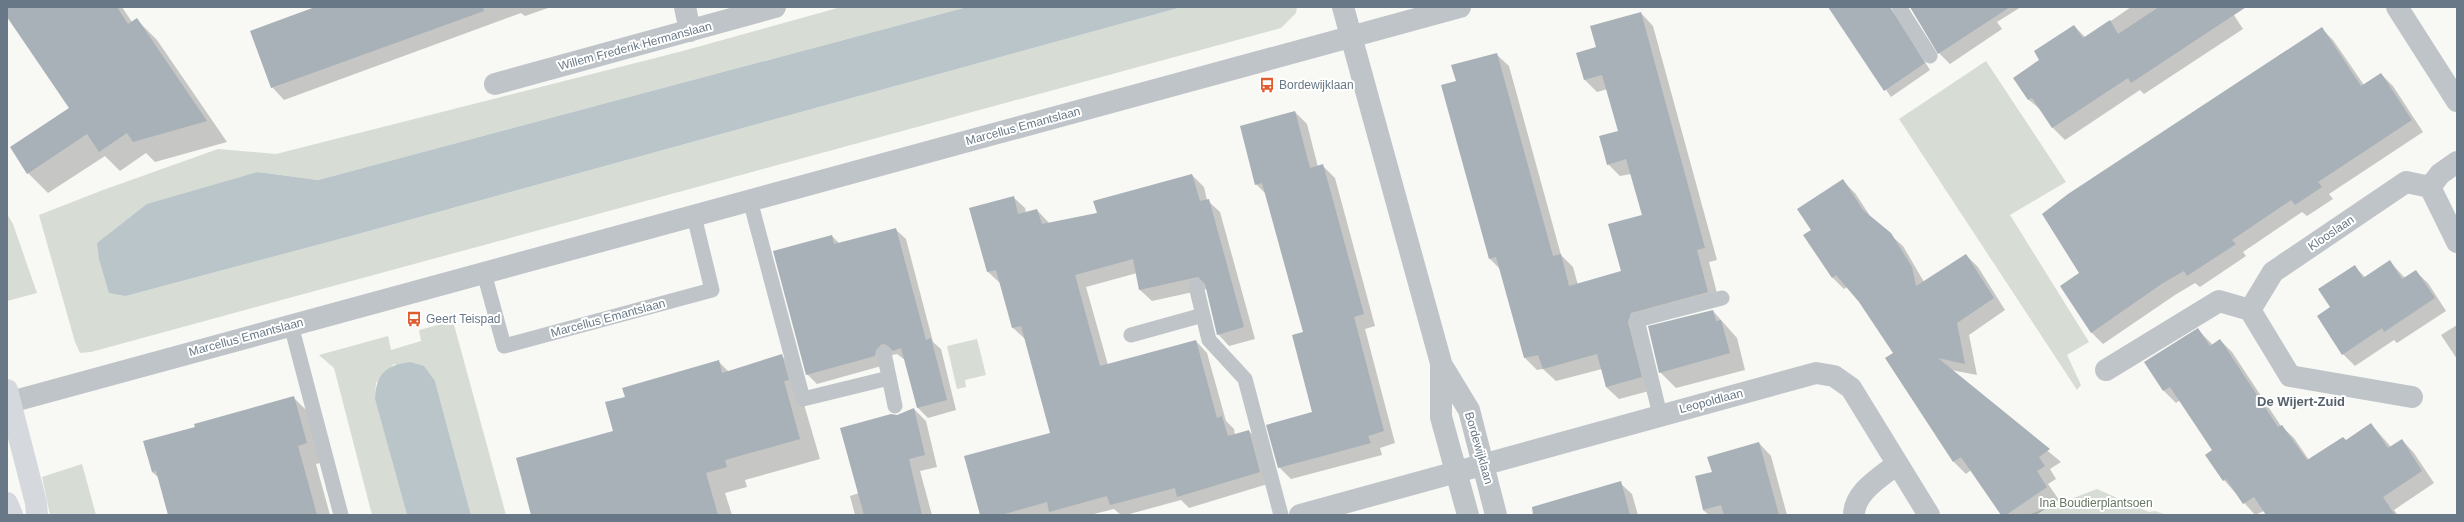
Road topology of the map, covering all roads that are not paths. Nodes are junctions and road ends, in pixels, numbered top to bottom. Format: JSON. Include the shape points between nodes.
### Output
{"nodes":[{"id":1,"x":685,"y":7,"type":"edge"},
{"id":2,"x":775,"y":7,"type":"edge"},
{"id":3,"x":1343,"y":7,"type":"edge"},
{"id":4,"x":1460,"y":7,"type":"edge"},
{"id":5,"x":1899,"y":7,"type":"edge"},
{"id":6,"x":2397,"y":7,"type":"edge"},
{"id":7,"x":690,"y":31,"type":"junction"},
{"id":8,"x":1351,"y":37,"type":"junction"},
{"id":9,"x":1930,"y":56,"type":"dead end"},
{"id":10,"x":495,"y":84,"type":"dead end"},
{"id":11,"x":2457,"y":100,"type":"edge"},
{"id":12,"x":2457,"y":162,"type":"edge"},
{"id":13,"x":2430,"y":188,"type":"junction"},
{"id":14,"x":750,"y":200,"type":"junction"},
{"id":15,"x":694,"y":216,"type":"junction"},
{"id":16,"x":2457,"y":242,"type":"edge"},
{"id":17,"x":484,"y":273,"type":"junction"},
{"id":18,"x":1196,"y":286,"type":"dead end"},
{"id":19,"x":1722,"y":298,"type":"dead end"},
{"id":20,"x":2250,"y":310,"type":"junction"},
{"id":21,"x":1203,"y":315,"type":"junction"},
{"id":22,"x":291,"y":325,"type":"junction"},
{"id":23,"x":1131,"y":335,"type":"dead end"},
{"id":24,"x":884,"y":353,"type":"dead end"},
{"id":25,"x":1441,"y":363,"type":"junction"},
{"id":26,"x":2106,"y":370,"type":"dead end"},
{"id":27,"x":889,"y":378,"type":"junction"},
{"id":28,"x":2412,"y":397,"type":"dead end"},
{"id":29,"x":8,"y":398,"type":"edge"},
{"id":30,"x":895,"y":406,"type":"dead end"},
{"id":31,"x":1660,"y":415,"type":"junction"},
{"id":32,"x":1897,"y":464,"type":"junction"},
{"id":33,"x":1484,"y":465,"type":"junction"},
{"id":34,"x":1456,"y":472,"type":"junction"},
{"id":35,"x":7,"y":503,"type":"edge"},
{"id":36,"x":12,"y":515,"type":"edge"},
{"id":37,"x":37,"y":515,"type":"edge"},
{"id":38,"x":341,"y":515,"type":"edge"},
{"id":39,"x":1281,"y":515,"type":"edge"},
{"id":40,"x":1300,"y":515,"type":"edge"},
{"id":41,"x":1468,"y":515,"type":"edge"},
{"id":42,"x":1496,"y":515,"type":"edge"},
{"id":43,"x":1854,"y":515,"type":"edge"},
{"id":44,"x":1928,"y":515,"type":"edge"}],
"edges":[{"from":1,"to":7,"type":"street"},
{"from":2,"to":7,"type":"street","name":"Willem Frederik Hermanslaan"},
{"from":3,"to":8,"type":"street","name":"Bordewijklaan"},
{"from":4,"to":8,"type":"street","name":"Marcellus Emantslaan"},
{"from":5,"to":9,"type":"lane"},
{"from":6,"to":11,"type":"street"},
{"from":7,"to":10,"type":"street","name":"Willem Frederik Hermanslaan"},
{"from":8,"to":14,"type":"street","name":"Marcellus Emantslaan"},
{"from":8,"to":25,"type":"street","name":"Bordewijklaan"},
{"from":12,"to":13,"type":"street","via":[[2440,174]]},
{"from":13,"to":16,"type":"street"},
{"from":13,"to":20,"type":"street","name":"Klooslaan","via":[[2406,182],[2273,272]]},
{"from":14,"to":15,"type":"street","name":"Marcellus Emantslaan"},
{"from":14,"to":27,"type":"lane","via":[[803,399]]},
{"from":15,"to":17,"type":"street","name":"Marcellus Emantslaan"},
{"from":15,"to":17,"type":"lane","name":"Marcellus Emantslaan","via":[[712,290],[504,346]]},
{"from":17,"to":22,"type":"street","name":"Marcellus Emantslaan"},
{"from":18,"to":21,"type":"lane"},
{"from":19,"to":31,"type":"lane","via":[[1637,320]]},
{"from":20,"to":26,"type":"street","via":[[2219,301]]},
{"from":20,"to":28,"type":"street","via":[[2290,376]]},
{"from":21,"to":23,"type":"lane"},
{"from":21,"to":39,"type":"lane","via":[[1209,340],[1245,379]]},
{"from":22,"to":29,"type":"street","name":"Marcellus Emantslaan"},
{"from":22,"to":38,"type":"lane"},
{"from":24,"to":27,"type":"lane"},
{"from":25,"to":33,"type":"street","name":"Bordewijklaan","via":[[1469,410]]},
{"from":25,"to":34,"type":"street","name":"Bordewijklaan","via":[[1441,417]]},
{"from":27,"to":30,"type":"lane"},
{"from":29,"to":37,"type":"main road"},
{"from":31,"to":32,"type":"street","name":"Leopoldlaan","via":[[1816,373],[1834,376],[1851,388]]},
{"from":31,"to":33,"type":"street","name":"Leopoldlaan"},
{"from":32,"to":43,"type":"street","via":[[1865,490],[1854,506]]},
{"from":32,"to":44,"type":"street","name":"Leopoldlaan"},
{"from":33,"to":34,"type":"street","name":"Leopoldlaan"},
{"from":33,"to":42,"type":"street","name":"Bordewijklaan"},
{"from":34,"to":40,"type":"street","name":"Leopoldlaan"},
{"from":34,"to":41,"type":"street","name":"Bordewijklaan"},
{"from":35,"to":36,"type":"main road"}]}
